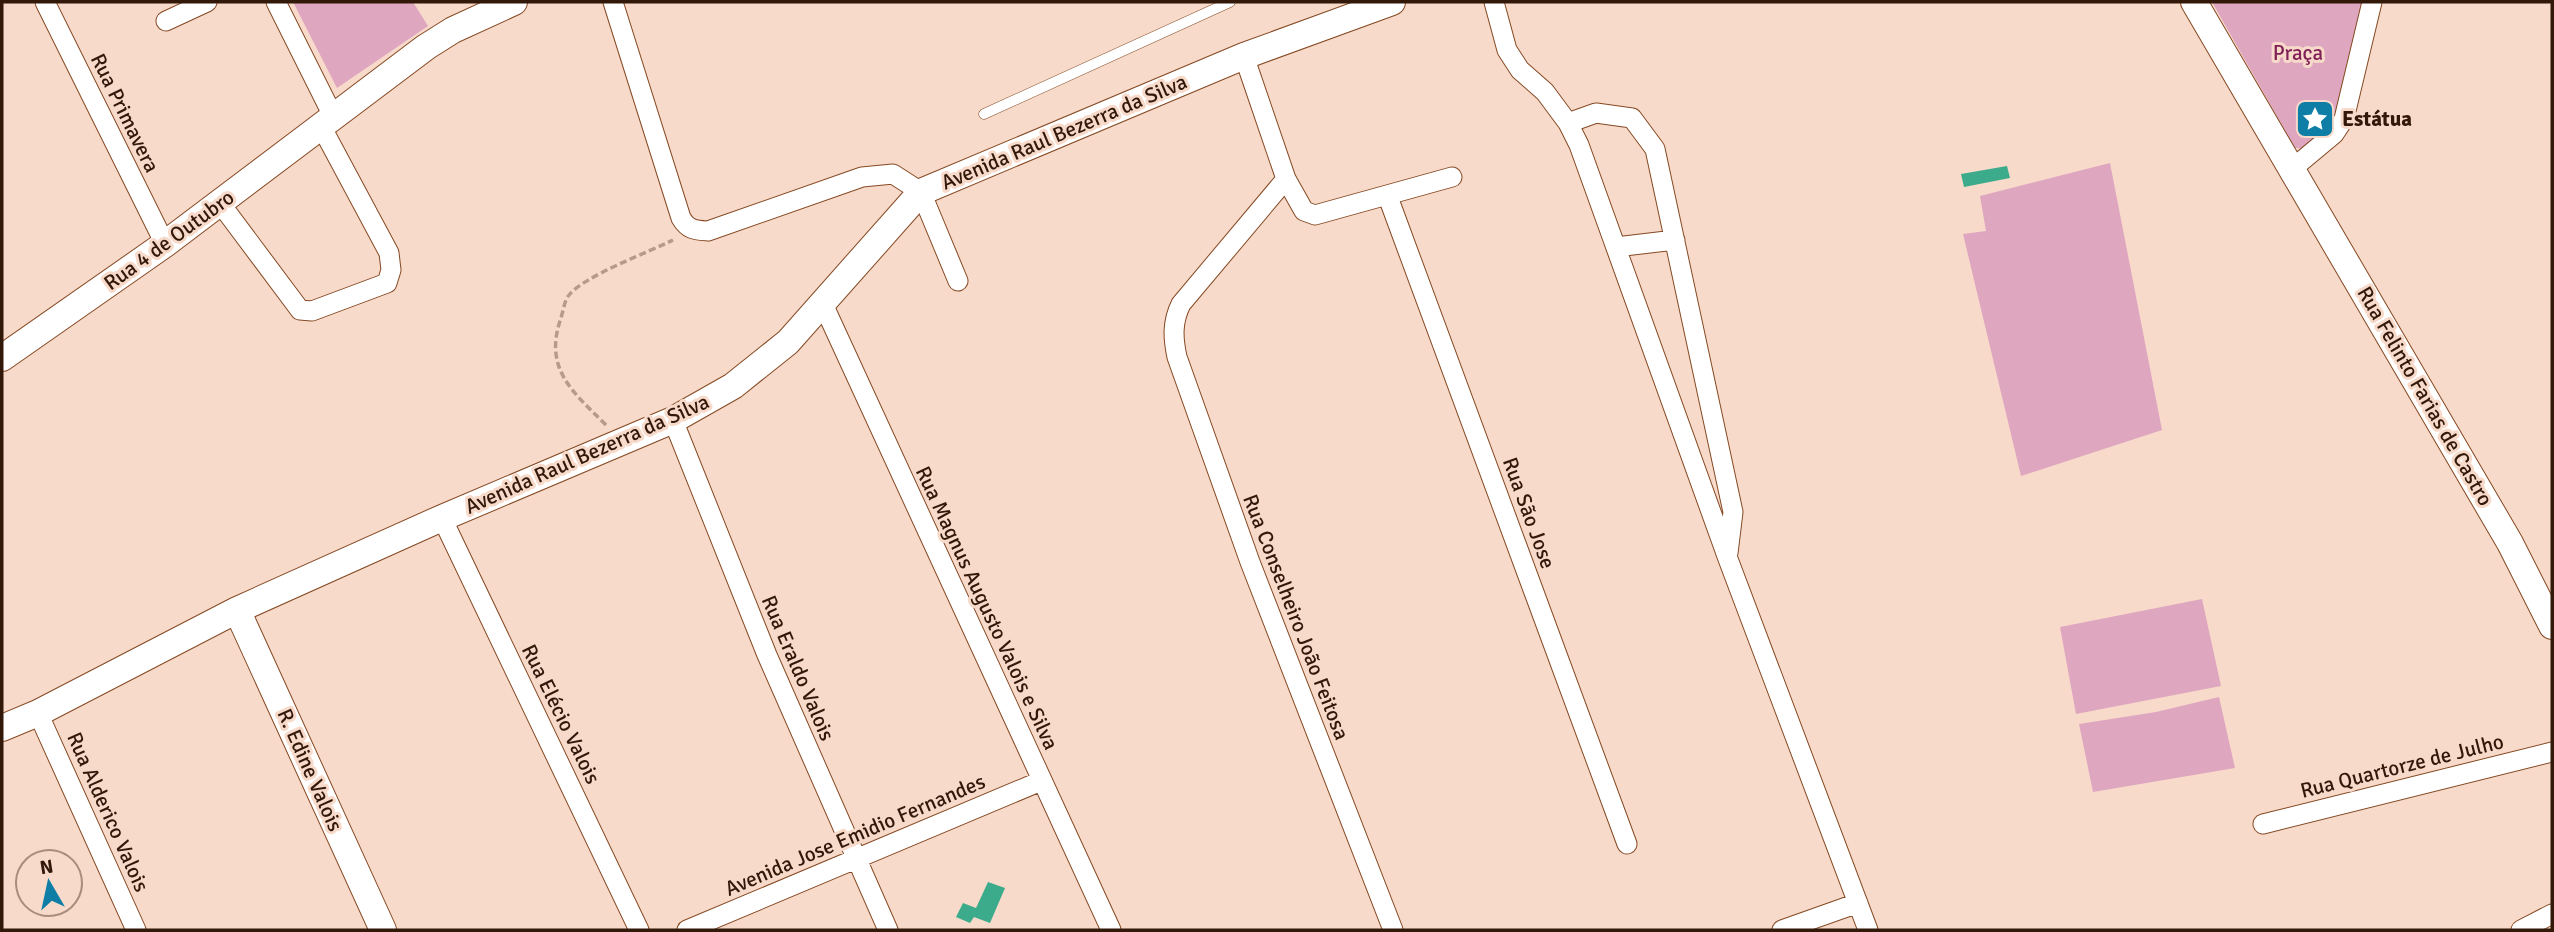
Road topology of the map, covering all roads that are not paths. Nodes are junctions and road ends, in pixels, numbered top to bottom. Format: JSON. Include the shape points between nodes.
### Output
{"nodes":[{"id":1,"x":45,"y":2,"type":"edge"},
{"id":2,"x":207,"y":2,"type":"edge"},
{"id":3,"x":275,"y":2,"type":"edge"},
{"id":4,"x":514,"y":2,"type":"edge"},
{"id":5,"x":613,"y":2,"type":"edge"},
{"id":6,"x":1230,"y":2,"type":"edge"},
{"id":7,"x":1392,"y":2,"type":"edge"},
{"id":8,"x":1494,"y":2,"type":"edge"},
{"id":9,"x":2194,"y":2,"type":"edge"},
{"id":10,"x":2372,"y":2,"type":"edge"},
{"id":11,"x":166,"y":21,"type":"dead end"},
{"id":12,"x":1244,"y":55,"type":"junction"},
{"id":13,"x":984,"y":114,"type":"dead end"},
{"id":14,"x":327,"y":122,"type":"junction"},
{"id":15,"x":1568,"y":122,"type":"junction"},
{"id":16,"x":2292,"y":169,"type":"junction"},
{"id":17,"x":1452,"y":177,"type":"dead end"},
{"id":18,"x":1286,"y":179,"type":"junction"},
{"id":19,"x":921,"y":192,"type":"junction"},
{"id":20,"x":1388,"y":197,"type":"junction"},
{"id":21,"x":220,"y":203,"type":"junction"},
{"id":22,"x":1675,"y":240,"type":"junction"},
{"id":23,"x":165,"y":244,"type":"junction"},
{"id":24,"x":1616,"y":247,"type":"junction"},
{"id":25,"x":958,"y":281,"type":"dead end"},
{"id":26,"x":823,"y":304,"type":"junction"},
{"id":27,"x":2,"y":357,"type":"edge"},
{"id":28,"x":673,"y":419,"type":"junction"},
{"id":29,"x":442,"y":518,"type":"junction"},
{"id":30,"x":1728,"y":559,"type":"junction"},
{"id":31,"x":237,"y":610,"type":"junction"},
{"id":32,"x":2552,"y":626,"type":"edge"},
{"id":33,"x":38,"y":713,"type":"junction"},
{"id":34,"x":2,"y":728,"type":"edge"},
{"id":35,"x":2552,"y":752,"type":"edge"},
{"id":36,"x":1041,"y":781,"type":"junction"},
{"id":37,"x":2263,"y":824,"type":"dead end"},
{"id":38,"x":1628,"y":844,"type":"dead end"},
{"id":39,"x":855,"y":859,"type":"junction"},
{"id":40,"x":1858,"y":903,"type":"junction"},
{"id":41,"x":2552,"y":914,"type":"edge"},
{"id":42,"x":136,"y":930,"type":"edge"},
{"id":43,"x":383,"y":930,"type":"edge"},
{"id":44,"x":639,"y":930,"type":"edge"},
{"id":45,"x":687,"y":930,"type":"edge"},
{"id":46,"x":888,"y":930,"type":"edge"},
{"id":47,"x":1111,"y":930,"type":"edge"},
{"id":48,"x":1393,"y":930,"type":"edge"},
{"id":49,"x":1782,"y":930,"type":"edge"},
{"id":50,"x":1868,"y":930,"type":"edge"},
{"id":51,"x":2521,"y":930,"type":"edge"}],
"edges":[{"from":1,"to":23,"type":"street","name":"Rua Primavera"},
{"from":2,"to":11,"type":"street"},
{"from":3,"to":14,"type":"street"},
{"from":4,"to":14,"type":"street","name":"Rua 4 de Outubro","via":[[435,41]]},
{"from":5,"to":19,"type":"street","via":[[681,219],[701,231],[878,173],[893,174]]},
{"from":6,"to":13,"type":"lane"},
{"from":7,"to":12,"type":"street","name":"Avenida Raul Bezerra da Silva"},
{"from":8,"to":15,"type":"street","via":[[1507,50]]},
{"from":9,"to":16,"type":"street","name":"Rua Felinto Farias de Castro"},
{"from":10,"to":16,"type":"street","via":[[2344,118],[2334,134]]},
{"from":12,"to":18,"type":"street"},
{"from":12,"to":19,"type":"street","name":"Avenida Raul Bezerra da Silva"},
{"from":14,"to":21,"type":"street","name":"Rua 4 de Outubro"},
{"from":14,"to":21,"type":"street","via":[[389,253],[387,283],[312,311],[300,310]]},
{"from":15,"to":22,"type":"street","via":[[1596,113],[1632,118],[1654,149]]},
{"from":15,"to":24,"type":"street"},
{"from":16,"to":32,"type":"street","name":"Rua Felinto Farias de Castro","via":[[2510,543]]},
{"from":17,"to":20,"type":"street"},
{"from":18,"to":20,"type":"street","via":[[1298,205],[1315,215]]},
{"from":18,"to":48,"type":"street","name":"Rua Conselheiro João Feitosa","via":[[1181,304],[1173,336],[1250,562]]},
{"from":19,"to":25,"type":"street"},
{"from":19,"to":26,"type":"street","name":"Avenida Raul Bezerra da Silva"},
{"from":20,"to":38,"type":"street","name":"Rua São Jose"},
{"from":21,"to":23,"type":"street","name":"Rua 4 de Outubro"},
{"from":22,"to":24,"type":"street"},
{"from":22,"to":30,"type":"street","via":[[1733,512]]},
{"from":23,"to":27,"type":"street","name":"Rua 4 de Outubro"},
{"from":24,"to":30,"type":"street"},
{"from":26,"to":28,"type":"street","name":"Avenida Raul Bezerra da Silva","via":[[788,342],[733,386]]},
{"from":26,"to":36,"type":"street","name":"Rua Magnus Augusto Valois e Silva"},
{"from":28,"to":29,"type":"street","name":"Avenida Raul Bezerra da Silva"},
{"from":28,"to":39,"type":"street","name":"Rua Eraldo Valois"},
{"from":29,"to":31,"type":"street","name":"Avenida Raul Bezerra da Silva"},
{"from":29,"to":44,"type":"street","name":"Rua Elécio Valois"},
{"from":30,"to":40,"type":"street"},
{"from":31,"to":33,"type":"street","name":"Avenida Raul Bezerra da Silva"},
{"from":31,"to":43,"type":"street","name":"R. Edine Valois"},
{"from":33,"to":34,"type":"street","name":"Avenida Raul Bezerra da Silva"},
{"from":33,"to":42,"type":"street","name":"Rua Alderico Valois"},
{"from":35,"to":37,"type":"street","name":"Rua Quartorze de Julho"},
{"from":36,"to":39,"type":"street","name":"Avenida Jose Emidio Fernandes"},
{"from":36,"to":47,"type":"street","name":"Rua Magnus Augusto Valois e Silva"},
{"from":39,"to":45,"type":"street","name":"Avenida Jose Emidio Fernandes"},
{"from":39,"to":46,"type":"street","name":"Rua Eraldo Valois"},
{"from":40,"to":49,"type":"street"},
{"from":40,"to":50,"type":"street"},
{"from":41,"to":51,"type":"street"}]}
